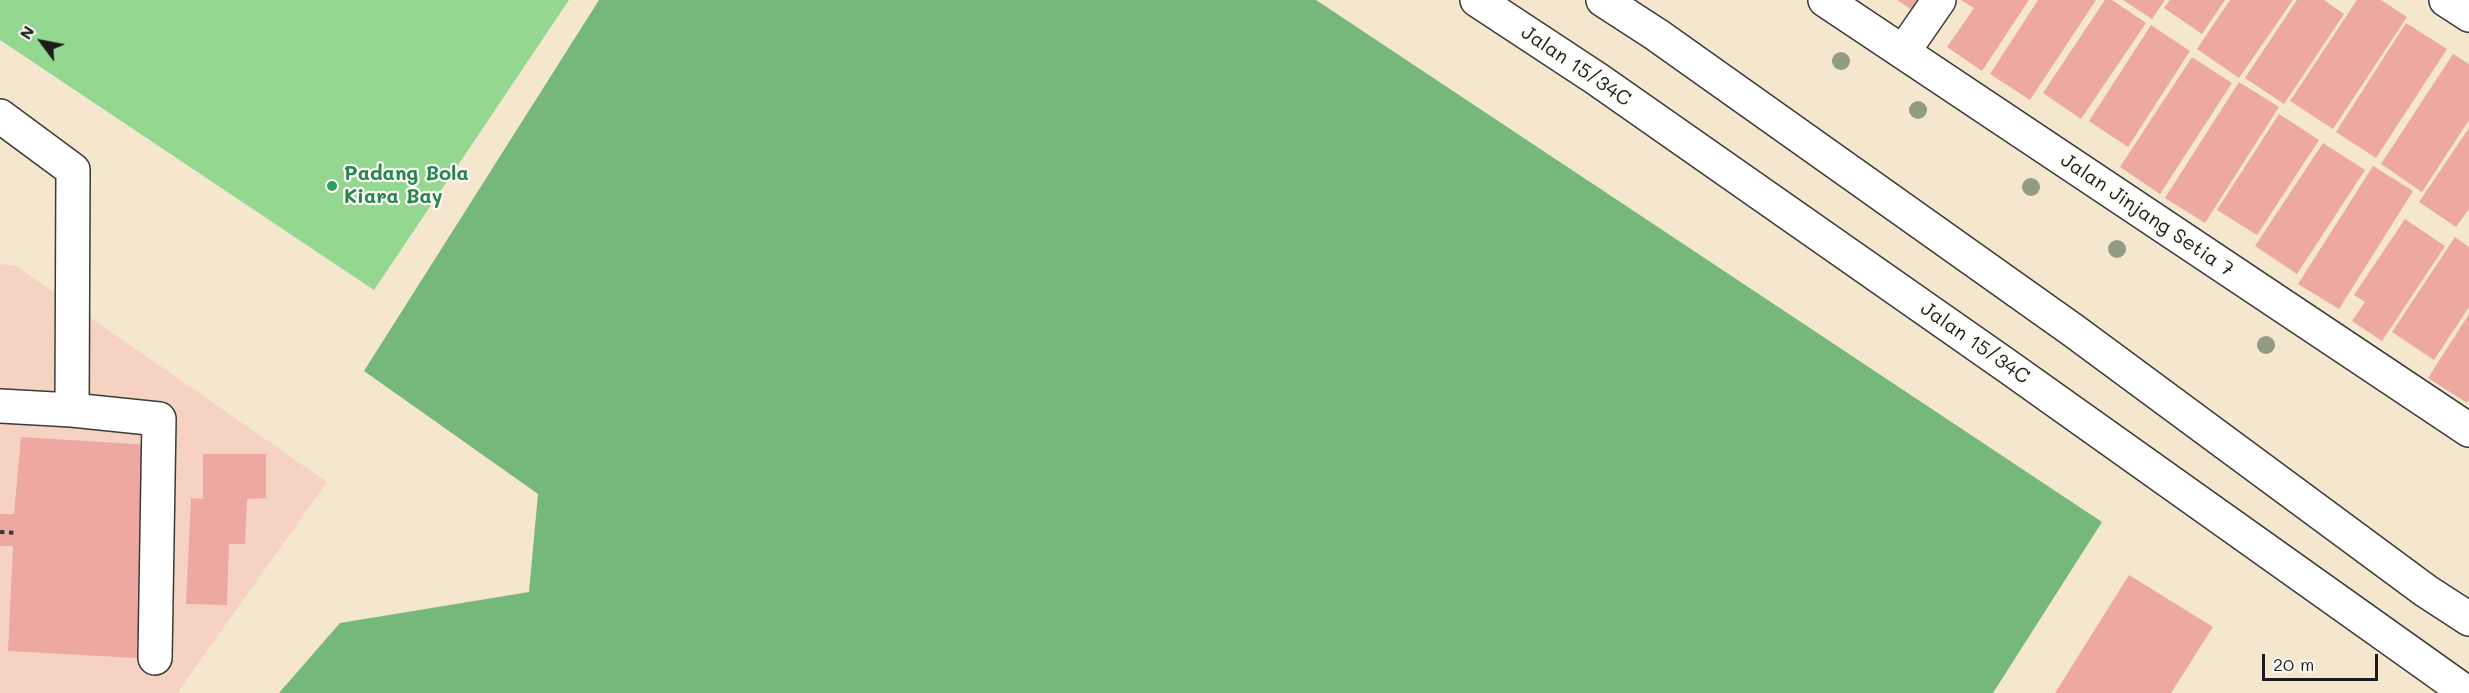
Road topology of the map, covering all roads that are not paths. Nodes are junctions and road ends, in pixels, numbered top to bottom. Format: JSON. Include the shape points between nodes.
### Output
{"nodes":[{"id":1,"x":1477,"y":0,"type":"edge"},
{"id":2,"x":1603,"y":0,"type":"edge"},
{"id":3,"x":1825,"y":0,"type":"edge"},
{"id":4,"x":1940,"y":0,"type":"edge"},
{"id":5,"x":2446,"y":0,"type":"edge"},
{"id":6,"x":2469,"y":15,"type":"edge"},
{"id":7,"x":1903,"y":52,"type":"junction"},
{"id":8,"x":0,"y":116,"type":"edge"},
{"id":9,"x":0,"y":406,"type":"edge"},
{"id":10,"x":72,"y":410,"type":"junction"},
{"id":11,"x":2469,"y":430,"type":"edge"},
{"id":12,"x":2469,"y":619,"type":"edge"},
{"id":13,"x":156,"y":658,"type":"dead end"},
{"id":14,"x":2467,"y":693,"type":"edge"}],
"edges":[{"from":1,"to":14,"type":"street","name":"Jalan 15/34C","via":[[1847,254]]},
{"from":2,"to":12,"type":"street","via":[[2074,331]]},
{"from":3,"to":7,"type":"street","name":"Jalan Jinjang Setia 7"},
{"from":4,"to":7,"type":"street"},
{"from":5,"to":6,"type":"street"},
{"from":7,"to":11,"type":"street","name":"Jalan Jinjang Setia 7"},
{"from":8,"to":10,"type":"street","via":[[73,170]]},
{"from":9,"to":10,"type":"street"},
{"from":10,"to":13,"type":"street","via":[[159,419]]}]}
